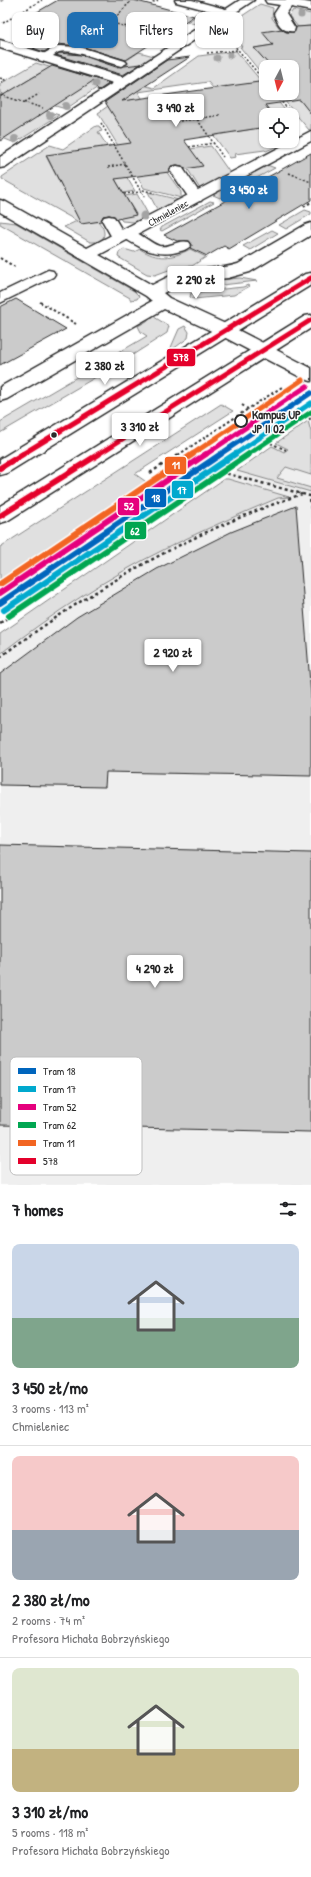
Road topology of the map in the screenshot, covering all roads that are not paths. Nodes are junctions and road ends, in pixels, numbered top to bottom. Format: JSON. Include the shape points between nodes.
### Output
{"nodes":[{"id":1,"x":180,"y":0,"type":"edge"},
{"id":2,"x":248,"y":0,"type":"edge"},
{"id":3,"x":270,"y":0,"type":"edge"},
{"id":4,"x":288,"y":3,"type":"junction"},
{"id":5,"x":311,"y":7,"type":"edge"},
{"id":6,"x":229,"y":12,"type":"joint"},
{"id":7,"x":289,"y":28,"type":"dead end"},
{"id":8,"x":195,"y":35,"type":"edge"},
{"id":9,"x":0,"y":44,"type":"edge"},
{"id":10,"x":44,"y":58,"type":"junction"},
{"id":11,"x":121,"y":63,"type":"dead end"},
{"id":12,"x":125,"y":82,"type":"junction"},
{"id":13,"x":310,"y":135,"type":"edge"},
{"id":14,"x":0,"y":164,"type":"edge"},
{"id":15,"x":177,"y":170,"type":"dead end"},
{"id":16,"x":196,"y":198,"type":"junction"},
{"id":17,"x":0,"y":205,"type":"edge"},
{"id":18,"x":109,"y":220,"type":"dead end"},
{"id":19,"x":311,"y":228,"type":"edge"},
{"id":20,"x":124,"y":236,"type":"junction"},
{"id":21,"x":184,"y":245,"type":"dead end"},
{"id":22,"x":87,"y":255,"type":"junction"},
{"id":23,"x":48,"y":274,"type":"dead end"},
{"id":24,"x":311,"y":278,"type":"edge"},
{"id":25,"x":158,"y":297,"type":"junction"},
{"id":26,"x":0,"y":299,"type":"edge"},
{"id":27,"x":311,"y":320,"type":"edge"},
{"id":28,"x":226,"y":331,"type":"junction"},
{"id":29,"x":264,"y":351,"type":"junction"},
{"id":30,"x":311,"y":375,"type":"edge"},
{"id":31,"x":0,"y":394,"type":"edge"},
{"id":32,"x":0,"y":468,"type":"edge"},
{"id":33,"x":0,"y":516,"type":"edge"}],
"edges":[{"from":1,"to":6,"type":"lane"},
{"from":2,"to":6,"type":"street"},
{"from":3,"to":4,"type":"street"},
{"from":4,"to":5,"type":"street"},
{"from":4,"to":7,"type":"street","via":[[280,14]]},
{"from":8,"to":12,"type":"street"},
{"from":9,"to":10,"type":"street"},
{"from":10,"to":11,"type":"lane","via":[[58,49],[80,50]]},
{"from":10,"to":12,"type":"street"},
{"from":12,"to":14,"type":"street"},
{"from":13,"to":16,"type":"street","name":"Chmieleniec"},
{"from":15,"to":16,"type":"lane"},
{"from":16,"to":20,"type":"street","name":"Chmieleniec"},
{"from":17,"to":22,"type":"street"},
{"from":18,"to":20,"type":"lane"},
{"from":19,"to":25,"type":"street","via":[[244,268],[183,277],[172,281]]},
{"from":20,"to":21,"type":"lane","via":[[161,251]]},
{"from":20,"to":22,"type":"street","name":"Chmieleniec"},
{"from":22,"to":25,"type":"street"},
{"from":23,"to":26,"type":"lane"},
{"from":24,"to":28,"type":"street"},
{"from":25,"to":28,"type":"street"},
{"from":25,"to":31,"type":"street"},
{"from":27,"to":29,"type":"street"},
{"from":28,"to":29,"type":"street"},
{"from":28,"to":32,"type":"street"},
{"from":29,"to":30,"type":"street"},
{"from":29,"to":33,"type":"street"}]}
